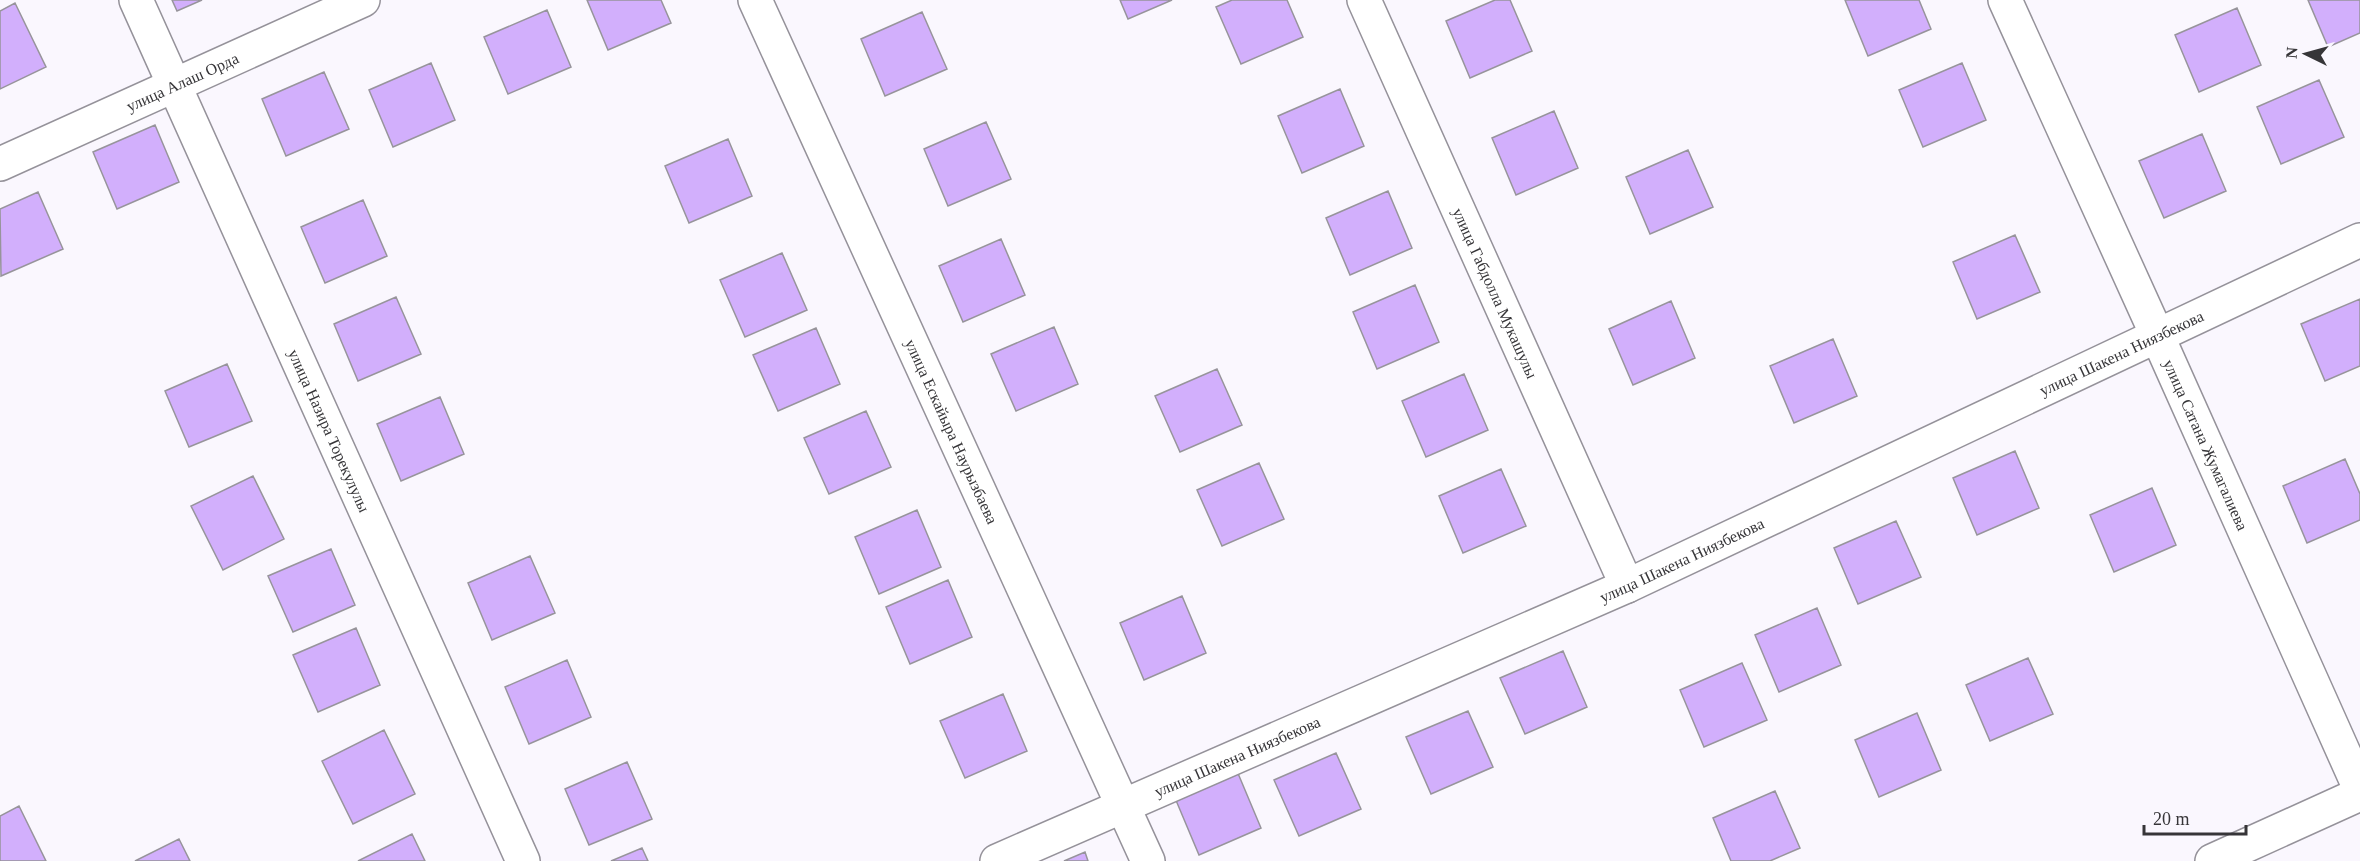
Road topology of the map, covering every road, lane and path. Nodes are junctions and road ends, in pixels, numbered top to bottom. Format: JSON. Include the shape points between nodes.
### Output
{"nodes":[{"id":1,"x":136,"y":0,"type":"edge"},
{"id":2,"x":363,"y":0,"type":"edge"},
{"id":3,"x":755,"y":0,"type":"edge"},
{"id":4,"x":1364,"y":0,"type":"edge"},
{"id":5,"x":2005,"y":0,"type":"edge"},
{"id":6,"x":176,"y":85,"type":"junction"},
{"id":7,"x":0,"y":164,"type":"edge"},
{"id":8,"x":2360,"y":240,"type":"edge"},
{"id":9,"x":2157,"y":335,"type":"junction"},
{"id":10,"x":1628,"y":586,"type":"junction"},
{"id":11,"x":2360,"y":792,"type":"edge"},
{"id":12,"x":1124,"y":806,"type":"junction"},
{"id":13,"x":523,"y":861,"type":"edge"},
{"id":14,"x":997,"y":861,"type":"edge"},
{"id":15,"x":1148,"y":861,"type":"edge"},
{"id":16,"x":2212,"y":861,"type":"edge"}],
"edges":[{"from":1,"to":6,"type":"street","name":"улица Назира Торекулулы"},
{"from":2,"to":6,"type":"street","name":"улица Алаш Орда"},
{"from":3,"to":12,"type":"street","name":"улица Ескайыра Наурызбаева"},
{"from":4,"to":10,"type":"street","name":"улица Габдолла Мукашулы"},
{"from":5,"to":9,"type":"street","name":"улица Сатана Жумагалиева"},
{"from":6,"to":7,"type":"street","name":"улица Алаш Орда"},
{"from":6,"to":13,"type":"street","name":"улица Назира Торекулулы"},
{"from":8,"to":9,"type":"street","name":"улица Шакена Ниязбекова"},
{"from":9,"to":10,"type":"street","name":"улица Шакена Ниязбекова"},
{"from":9,"to":11,"type":"street","name":"улица Сатана Жумагалиева"},
{"from":10,"to":12,"type":"street","name":"улица Шакена Ниязбекова"},
{"from":11,"to":16,"type":"street"},
{"from":12,"to":14,"type":"street","name":"улица Шакена Ниязбекова"},
{"from":12,"to":15,"type":"street","name":"улица Ескайыра Наурызбаева"}]}
